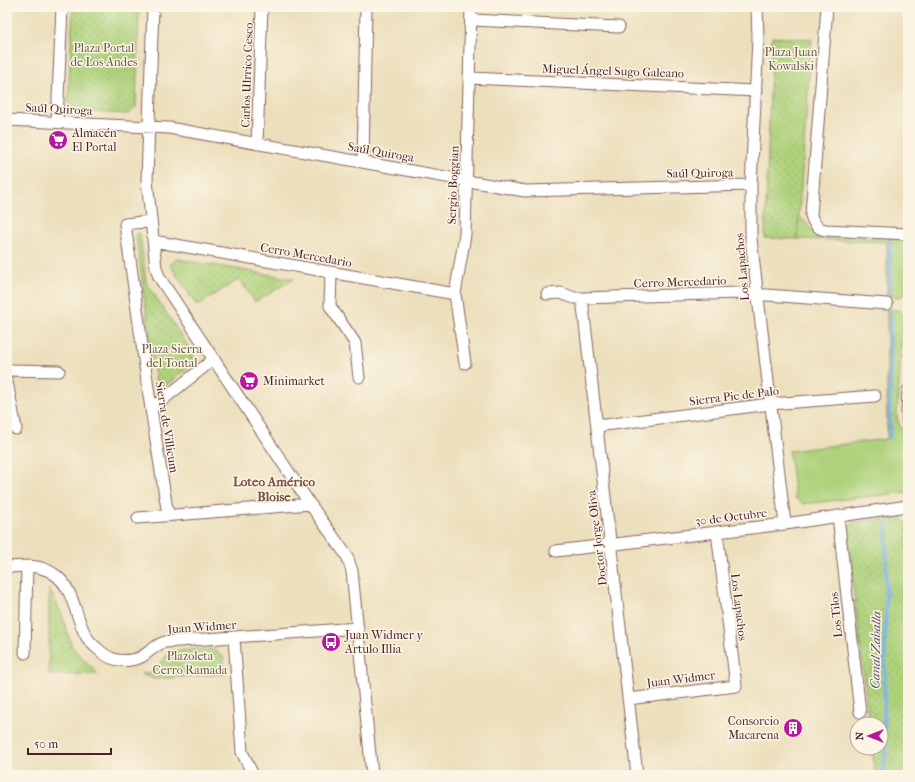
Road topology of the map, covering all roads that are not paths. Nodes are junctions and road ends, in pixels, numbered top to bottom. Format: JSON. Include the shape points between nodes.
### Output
{"nodes":[{"id":1,"x":62,"y":7,"type":"edge"},
{"id":2,"x":153,"y":7,"type":"edge"},
{"id":3,"x":262,"y":7,"type":"edge"},
{"id":4,"x":366,"y":7,"type":"edge"},
{"id":5,"x":471,"y":7,"type":"edge"},
{"id":6,"x":757,"y":7,"type":"edge"},
{"id":7,"x":827,"y":7,"type":"edge"},
{"id":8,"x":471,"y":20,"type":"junction"},
{"id":9,"x":619,"y":27,"type":"dead end"},
{"id":10,"x":470,"y":78,"type":"junction"},
{"id":11,"x":756,"y":90,"type":"junction"},
{"id":12,"x":7,"y":120,"type":"edge"},
{"id":13,"x":57,"y":122,"type":"junction"},
{"id":14,"x":149,"y":127,"type":"junction"},
{"id":15,"x":258,"y":144,"type":"junction"},
{"id":16,"x":363,"y":162,"type":"junction"},
{"id":17,"x":466,"y":180,"type":"junction"},
{"id":18,"x":751,"y":185,"type":"junction"},
{"id":19,"x":151,"y":221,"type":"junction"},
{"id":20,"x":908,"y":234,"type":"edge"},
{"id":21,"x":153,"y":241,"type":"junction"},
{"id":22,"x":331,"y":273,"type":"junction"},
{"id":23,"x":455,"y":294,"type":"junction"},
{"id":24,"x":547,"y":294,"type":"dead end"},
{"id":25,"x":757,"y":295,"type":"junction"},
{"id":26,"x":582,"y":298,"type":"junction"},
{"id":27,"x":887,"y":304,"type":"dead end"},
{"id":28,"x":214,"y":359,"type":"junction"},
{"id":29,"x":465,"y":363,"type":"dead end"},
{"id":30,"x":7,"y":370,"type":"edge"},
{"id":31,"x":59,"y":371,"type":"dead end"},
{"id":32,"x":360,"y":377,"type":"dead end"},
{"id":33,"x":7,"y":382,"type":"edge"},
{"id":34,"x":908,"y":392,"type":"edge"},
{"id":35,"x":875,"y":396,"type":"dead end"},
{"id":36,"x":770,"y":404,"type":"junction"},
{"id":37,"x":151,"y":409,"type":"junction"},
{"id":38,"x":908,"y":423,"type":"edge"},
{"id":39,"x":597,"y":426,"type":"junction"},
{"id":40,"x":16,"y":430,"type":"dead end"},
{"id":41,"x":310,"y":504,"type":"junction"},
{"id":42,"x":908,"y":506,"type":"edge"},
{"id":43,"x":168,"y":515,"type":"junction"},
{"id":44,"x":838,"y":516,"type":"junction"},
{"id":45,"x":138,"y":518,"type":"dead end"},
{"id":46,"x":784,"y":524,"type":"junction"},
{"id":47,"x":716,"y":532,"type":"junction"},
{"id":48,"x":610,"y":544,"type":"junction"},
{"id":49,"x":556,"y":551,"type":"dead end"},
{"id":50,"x":27,"y":566,"type":"junction"},
{"id":51,"x":7,"y":567,"type":"edge"},
{"id":52,"x":358,"y":628,"type":"junction"},
{"id":53,"x":234,"y":638,"type":"junction"},
{"id":54,"x":25,"y":653,"type":"dead end"},
{"id":55,"x":736,"y":686,"type":"joint"},
{"id":56,"x":628,"y":699,"type":"junction"},
{"id":57,"x":860,"y":712,"type":"dead end"},
{"id":58,"x":253,"y":775,"type":"edge"},
{"id":59,"x":372,"y":775,"type":"edge"},
{"id":60,"x":637,"y":775,"type":"edge"}],
"edges":[{"from":1,"to":13,"type":"street"},
{"from":2,"to":14,"type":"street"},
{"from":3,"to":15,"type":"street","name":"Carlos Ulrrico Cesco"},
{"from":4,"to":16,"type":"street"},
{"from":5,"to":8,"type":"street","name":"Sergio Boggian"},
{"from":6,"to":11,"type":"street","name":"Los Lapachos"},
{"from":7,"to":20,"type":"street","via":[[812,220],[818,228],[826,230]]},
{"from":8,"to":9,"type":"street"},
{"from":8,"to":10,"type":"street","name":"Sergio Boggian"},
{"from":10,"to":11,"type":"street","name":"Miguel Ángel Sugo Galeano"},
{"from":10,"to":17,"type":"street","name":"Sergio Boggian"},
{"from":11,"to":18,"type":"street","name":"Los Lapachos"},
{"from":12,"to":13,"type":"street","name":"Saúl Quiroga"},
{"from":13,"to":14,"type":"street","name":"Saúl Quiroga"},
{"from":14,"to":15,"type":"street","name":"Saúl Quiroga","via":[[169,128]]},
{"from":14,"to":19,"type":"street","via":[[147,180]]},
{"from":15,"to":16,"type":"street","name":"Saúl Quiroga"},
{"from":16,"to":17,"type":"street","name":"Saúl Quiroga"},
{"from":17,"to":18,"type":"street","name":"Saúl Quiroga","via":[[525,191]]},
{"from":17,"to":23,"type":"street","name":"Sergio Boggian","via":[[465,235]]},
{"from":18,"to":25,"type":"street","name":"Los Lapachos"},
{"from":19,"to":21,"type":"street"},
{"from":19,"to":37,"type":"street","name":"Sierra de Villicum","via":[[125,224]]},
{"from":21,"to":22,"type":"street","name":"Cerro Mercedario"},
{"from":21,"to":28,"type":"street","via":[[159,277]]},
{"from":22,"to":23,"type":"street","name":"Cerro Mercedario"},
{"from":22,"to":32,"type":"street","via":[[330,306],[355,344]]},
{"from":23,"to":29,"type":"street","name":"Sergio Boggian"},
{"from":24,"to":26,"type":"street","name":"Cerro Mercedario","via":[[561,293]]},
{"from":25,"to":26,"type":"street","name":"Cerro Mercedario","via":[[740,293]]},
{"from":25,"to":27,"type":"street","name":"Cerro Mercedario"},
{"from":25,"to":36,"type":"street","name":"Los Lapachos"},
{"from":26,"to":39,"type":"street","name":"Doctor Jorge Oliva"},
{"from":28,"to":37,"type":"street"},
{"from":28,"to":41,"type":"street"},
{"from":30,"to":31,"type":"street"},
{"from":33,"to":40,"type":"street"},
{"from":34,"to":38,"type":"street"},
{"from":35,"to":36,"type":"street","name":"Sierra Pie de Palo"},
{"from":36,"to":39,"type":"street","name":"Sierra Pie de Palo"},
{"from":36,"to":46,"type":"street","name":"Los Lapachos"},
{"from":37,"to":43,"type":"street","name":"Sierra de Villicum"},
{"from":39,"to":48,"type":"street","name":"Doctor Jorge Oliva"},
{"from":41,"to":43,"type":"street"},
{"from":41,"to":52,"type":"street","via":[[347,556],[352,571]]},
{"from":42,"to":44,"type":"street","name":"30 de Octubre"},
{"from":43,"to":45,"type":"street"},
{"from":44,"to":46,"type":"street","name":"30 de Octubre"},
{"from":44,"to":57,"type":"street","name":"Los Tilos"},
{"from":46,"to":47,"type":"street","name":"30 de Octubre"},
{"from":47,"to":48,"type":"street","name":"30 de Octubre"},
{"from":47,"to":55,"type":"street","name":"Los Lapachos"},
{"from":48,"to":49,"type":"street","name":"30 de Octubre"},
{"from":48,"to":56,"type":"street","name":"Doctor Jorge Oliva"},
{"from":50,"to":51,"type":"street","name":"Juan Widmer"},
{"from":50,"to":53,"type":"street","name":"Juan Widmer","via":[[46,569],[60,578],[85,634],[96,648],[110,658],[137,659],[160,643],[166,642]]},
{"from":50,"to":54,"type":"street"},
{"from":52,"to":53,"type":"street","name":"Juan Widmer"},
{"from":52,"to":59,"type":"street"},
{"from":53,"to":58,"type":"street","via":[[242,752]]},
{"from":55,"to":56,"type":"street","name":"Juan Widmer"},
{"from":56,"to":60,"type":"street","name":"Doctor Jorge Oliva"}]}
